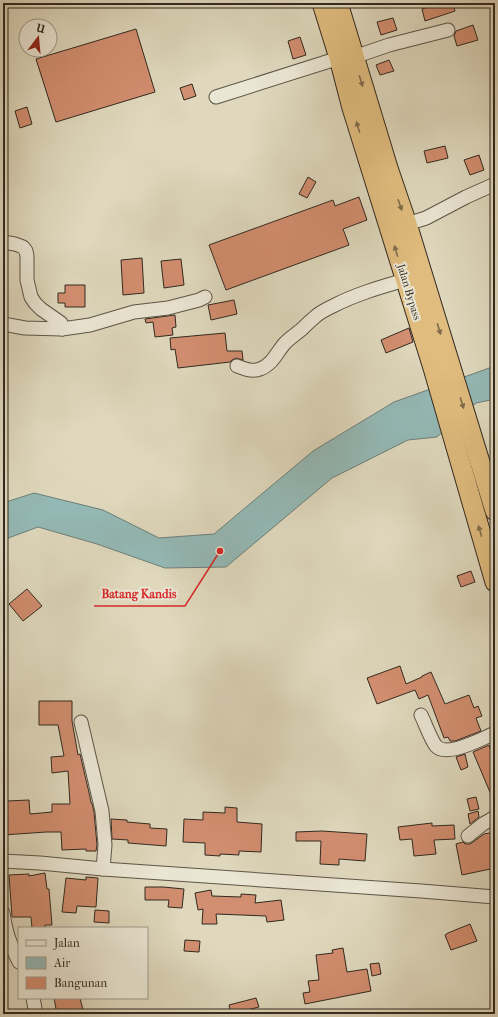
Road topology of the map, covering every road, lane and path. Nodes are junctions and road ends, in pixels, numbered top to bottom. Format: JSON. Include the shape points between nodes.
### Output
{"nodes":[{"id":1,"x":322,"y":3,"type":"edge"},
{"id":2,"x":338,"y":3,"type":"edge"},
{"id":3,"x":448,"y":30,"type":"dead end"},
{"id":4,"x":346,"y":57,"type":"junction"},
{"id":5,"x":216,"y":97,"type":"dead end"},
{"id":6,"x":495,"y":184,"type":"edge"},
{"id":7,"x":407,"y":224,"type":"junction"},
{"id":8,"x":3,"y":242,"type":"edge"},
{"id":9,"x":405,"y":280,"type":"junction"},
{"id":10,"x":206,"y":297,"type":"dead end"},
{"id":11,"x":3,"y":324,"type":"edge"},
{"id":12,"x":62,"y":329,"type":"junction"},
{"id":13,"x":237,"y":366,"type":"dead end"},
{"id":14,"x":442,"y":367,"type":"junction"},
{"id":15,"x":495,"y":511,"type":"edge"},
{"id":16,"x":495,"y":582,"type":"edge"},
{"id":17,"x":421,"y":715,"type":"dead end"},
{"id":18,"x":81,"y":722,"type":"dead end"},
{"id":19,"x":495,"y":733,"type":"edge"},
{"id":20,"x":495,"y":817,"type":"edge"},
{"id":21,"x":468,"y":836,"type":"dead end"},
{"id":22,"x":3,"y":860,"type":"edge"},
{"id":23,"x":103,"y":869,"type":"junction"},
{"id":24,"x":495,"y":897,"type":"edge"},
{"id":25,"x":3,"y":913,"type":"edge"},
{"id":26,"x":18,"y":960,"type":"edge"},
{"id":27,"x":34,"y":999,"type":"edge"},
{"id":28,"x":36,"y":1014,"type":"edge"}],
"edges":[{"from":1,"to":4,"type":"highway","name":"Jalan Bypass"},
{"from":2,"to":4,"type":"highway","name":"Jalan Bypass"},
{"from":3,"to":4,"type":"street"},
{"from":4,"to":5,"type":"street"},
{"from":4,"to":7,"type":"highway","name":"Jalan Bypass","one_way":true},
{"from":9,"to":4,"type":"highway","name":"Jalan Bypass","one_way":true,"via":[[352,108]]},
{"from":6,"to":7,"type":"street","via":[[426,218]]},
{"from":7,"to":14,"type":"highway","name":"Jalan Bypass","one_way":true},
{"from":8,"to":12,"type":"street","via":[[16,244],[26,251],[27,280],[31,297],[35,304],[61,323]]},
{"from":9,"to":13,"type":"street","via":[[357,295],[323,311],[292,337],[267,366],[250,371]]},
{"from":9,"to":14,"type":"highway","name":"Jalan Bypass"},
{"from":10,"to":12,"type":"street","via":[[168,308],[134,312],[90,325]]},
{"from":11,"to":12,"type":"street","via":[[25,328]]},
{"from":14,"to":15,"type":"highway","name":"Jalan Bypass","one_way":true,"via":[[479,457]]},
{"from":16,"to":14,"type":"highway","name":"Jalan Bypass","one_way":true,"via":[[459,456]]},
{"from":17,"to":19,"type":"street","via":[[435,745],[446,751],[466,746]]},
{"from":18,"to":23,"type":"street","via":[[102,811],[105,845]]},
{"from":20,"to":21,"type":"street"},
{"from":22,"to":23,"type":"street"},
{"from":23,"to":24,"type":"street"},
{"from":25,"to":26,"type":"street","via":[[10,945]]},
{"from":27,"to":28,"type":"street"}]}
